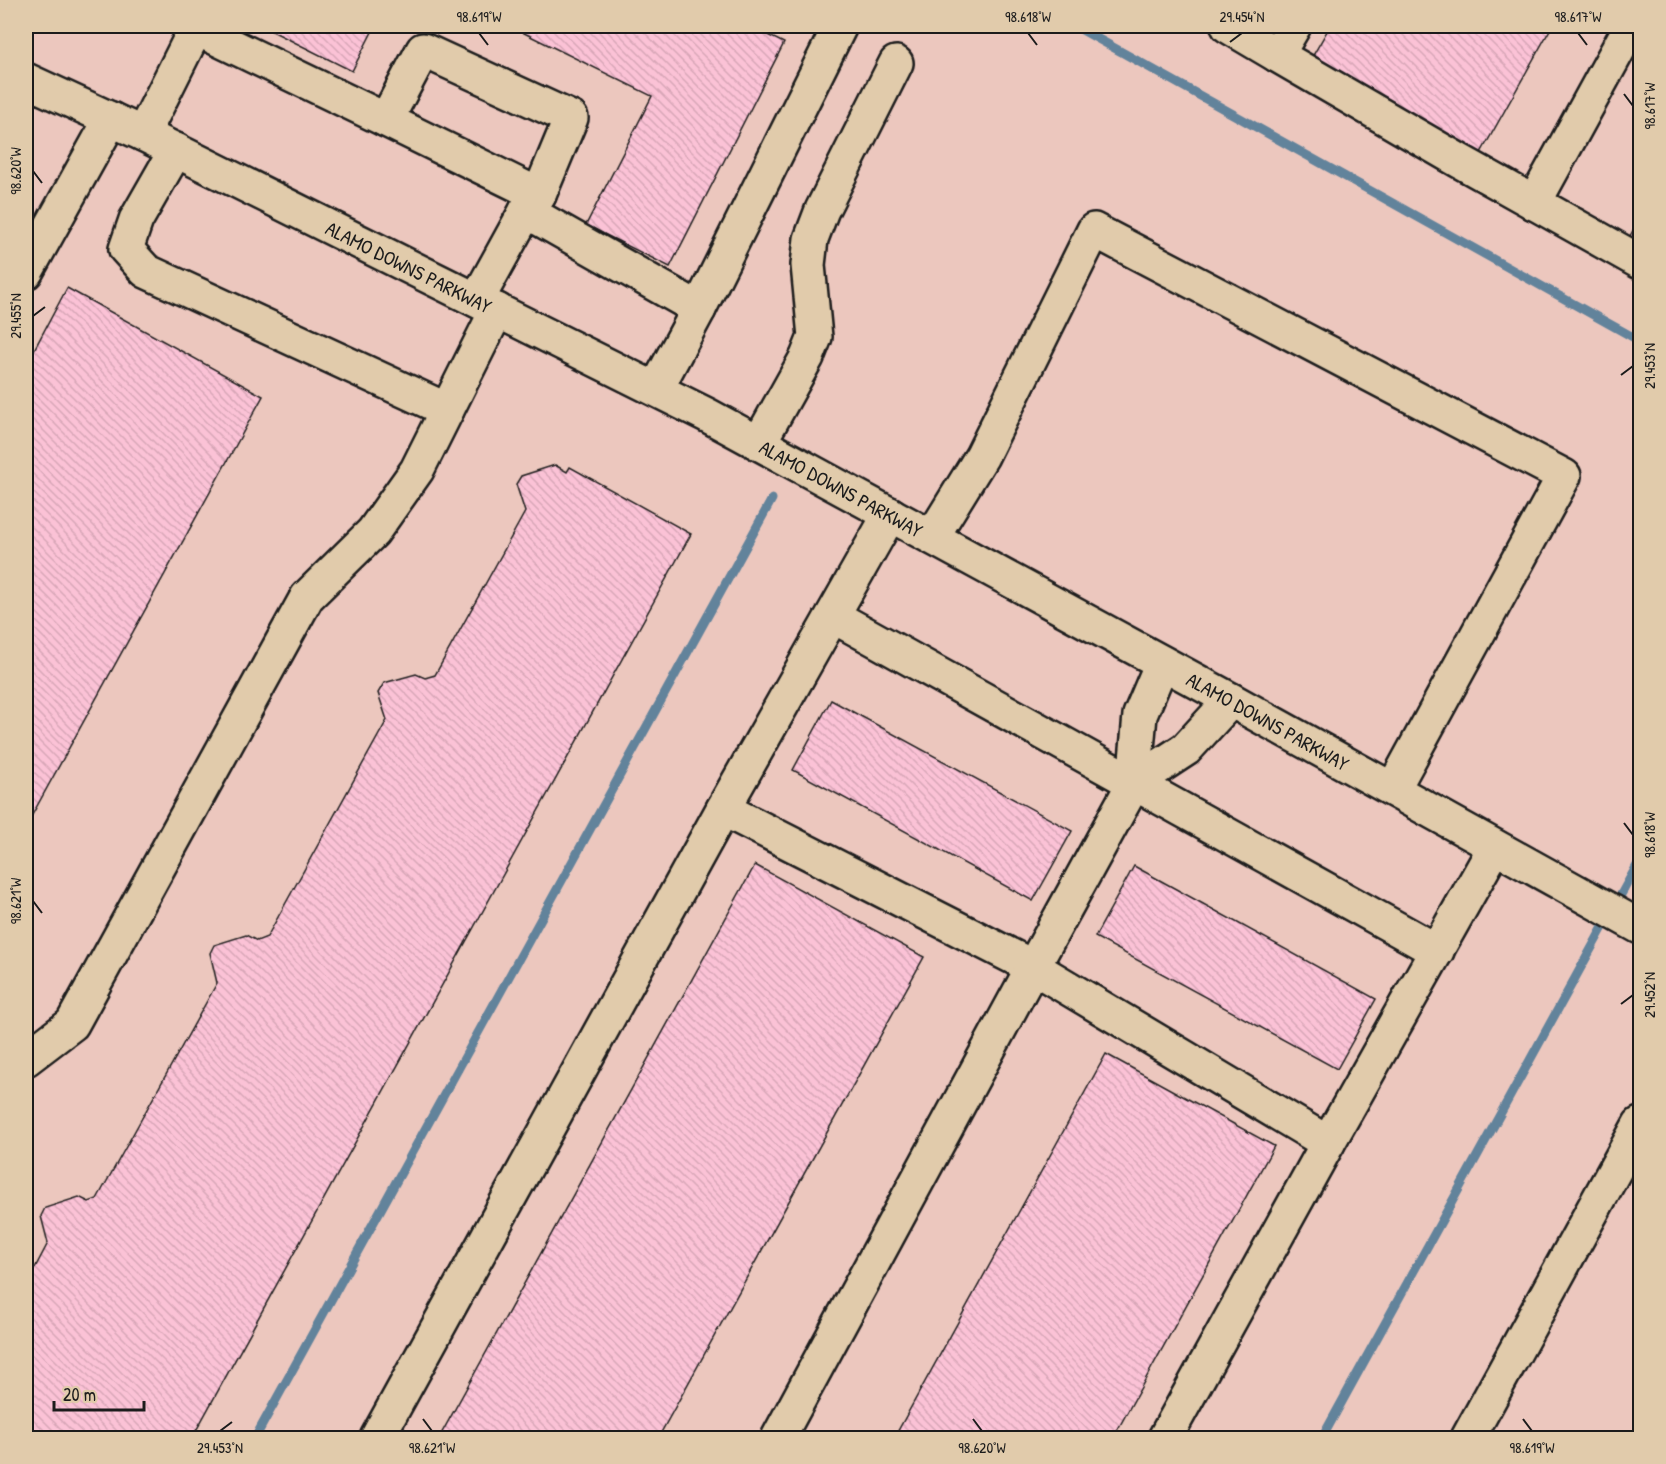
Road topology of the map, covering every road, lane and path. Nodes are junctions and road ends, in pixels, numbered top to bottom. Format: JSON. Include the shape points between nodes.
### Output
{"nodes":[{"id":1,"x":195,"y":26,"type":"edge"},
{"id":2,"x":840,"y":26,"type":"edge"},
{"id":3,"x":1228,"y":26,"type":"edge"},
{"id":4,"x":1294,"y":26,"type":"edge"},
{"id":5,"x":1631,"y":26,"type":"edge"},
{"id":6,"x":1277,"y":55,"type":"junction"},
{"id":7,"x":896,"y":63,"type":"dead end"},
{"id":8,"x":26,"y":80,"type":"edge"},
{"id":9,"x":111,"y":119,"type":"junction"},
{"id":10,"x":386,"y":120,"type":"junction"},
{"id":11,"x":143,"y":134,"type":"junction"},
{"id":12,"x":176,"y":150,"type":"junction"},
{"id":13,"x":1534,"y":202,"type":"junction"},
{"id":14,"x":533,"y":203,"type":"junction"},
{"id":15,"x":1641,"y":262,"type":"edge"},
{"id":16,"x":26,"y":272,"type":"edge"},
{"id":17,"x":487,"y":305,"type":"junction"},
{"id":18,"x":699,"y":309,"type":"junction"},
{"id":19,"x":656,"y":389,"type":"junction"},
{"id":20,"x":447,"y":410,"type":"junction"},
{"id":21,"x":759,"y":443,"type":"junction"},
{"id":22,"x":890,"y":514,"type":"junction"},
{"id":23,"x":932,"y":537,"type":"junction"},
{"id":24,"x":833,"y":616,"type":"junction"},
{"id":25,"x":1162,"y":663,"type":"junction"},
{"id":26,"x":1231,"y":700,"type":"junction"},
{"id":27,"x":1134,"y":783,"type":"junction"},
{"id":28,"x":1393,"y":789,"type":"junction"},
{"id":29,"x":723,"y":809,"type":"junction"},
{"id":30,"x":1495,"y":847,"type":"junction"},
{"id":31,"x":1641,"y":927,"type":"edge"},
{"id":32,"x":1437,"y":951,"type":"junction"},
{"id":33,"x":1033,"y":967,"type":"junction"},
{"id":34,"x":26,"y":1059,"type":"edge"},
{"id":35,"x":1641,"y":1124,"type":"edge"},
{"id":36,"x":1328,"y":1143,"type":"junction"},
{"id":37,"x":377,"y":1438,"type":"edge"},
{"id":38,"x":778,"y":1438,"type":"edge"},
{"id":39,"x":1165,"y":1438,"type":"edge"},
{"id":40,"x":1468,"y":1438,"type":"edge"}],
"edges":[{"from":1,"to":10,"type":"street"},
{"from":1,"to":11,"type":"street"},
{"from":2,"to":18,"type":"street"},
{"from":3,"to":6,"type":"street"},
{"from":4,"to":6,"type":"street"},
{"from":5,"to":13,"type":"street"},
{"from":6,"to":13,"type":"street"},
{"from":7,"to":21,"type":"street","via":[[811,239],[808,265],[815,337]]},
{"from":8,"to":9,"type":"street","name":"ALAMO DOWNS PARKWAY"},
{"from":9,"to":11,"type":"street","name":"ALAMO DOWNS PARKWAY"},
{"from":9,"to":16,"type":"street"},
{"from":10,"to":14,"type":"street"},
{"from":10,"to":14,"type":"street","via":[[423,50],[571,118]]},
{"from":11,"to":12,"type":"street","name":"ALAMO DOWNS PARKWAY"},
{"from":12,"to":17,"type":"street","name":"ALAMO DOWNS PARKWAY"},
{"from":12,"to":20,"type":"street","via":[[136,220],[126,249],[146,271]]},
{"from":13,"to":15,"type":"street"},
{"from":14,"to":17,"type":"street"},
{"from":14,"to":18,"type":"street"},
{"from":17,"to":19,"type":"street","name":"ALAMO DOWNS PARKWAY"},
{"from":17,"to":20,"type":"street"},
{"from":18,"to":19,"type":"street"},
{"from":19,"to":21,"type":"street","name":"ALAMO DOWNS PARKWAY"},
{"from":20,"to":34,"type":"street","via":[[417,470],[373,531],[307,597],[72,1024]]},
{"from":21,"to":22,"type":"street","name":"ALAMO DOWNS PARKWAY"},
{"from":22,"to":23,"type":"street","name":"ALAMO DOWNS PARKWAY"},
{"from":22,"to":24,"type":"street"},
{"from":23,"to":25,"type":"street","name":"ALAMO DOWNS PARKWAY"},
{"from":23,"to":28,"type":"street","via":[[982,456],[1094,230],[1564,476]]},
{"from":24,"to":27,"type":"street"},
{"from":24,"to":29,"type":"street"},
{"from":25,"to":26,"type":"street","name":"ALAMO DOWNS PARKWAY"},
{"from":25,"to":27,"type":"street","via":[[1140,715]]},
{"from":26,"to":27,"type":"street","via":[[1186,749]]},
{"from":26,"to":28,"type":"street","name":"ALAMO DOWNS PARKWAY"},
{"from":27,"to":32,"type":"street"},
{"from":27,"to":33,"type":"street"},
{"from":28,"to":30,"type":"street","name":"ALAMO DOWNS PARKWAY"},
{"from":29,"to":33,"type":"street"},
{"from":29,"to":37,"type":"street"},
{"from":30,"to":31,"type":"street","name":"ALAMO DOWNS PARKWAY"},
{"from":30,"to":32,"type":"street"},
{"from":32,"to":36,"type":"street"},
{"from":33,"to":36,"type":"street"},
{"from":33,"to":38,"type":"street"},
{"from":35,"to":40,"type":"street"},
{"from":36,"to":39,"type":"street"}]}
